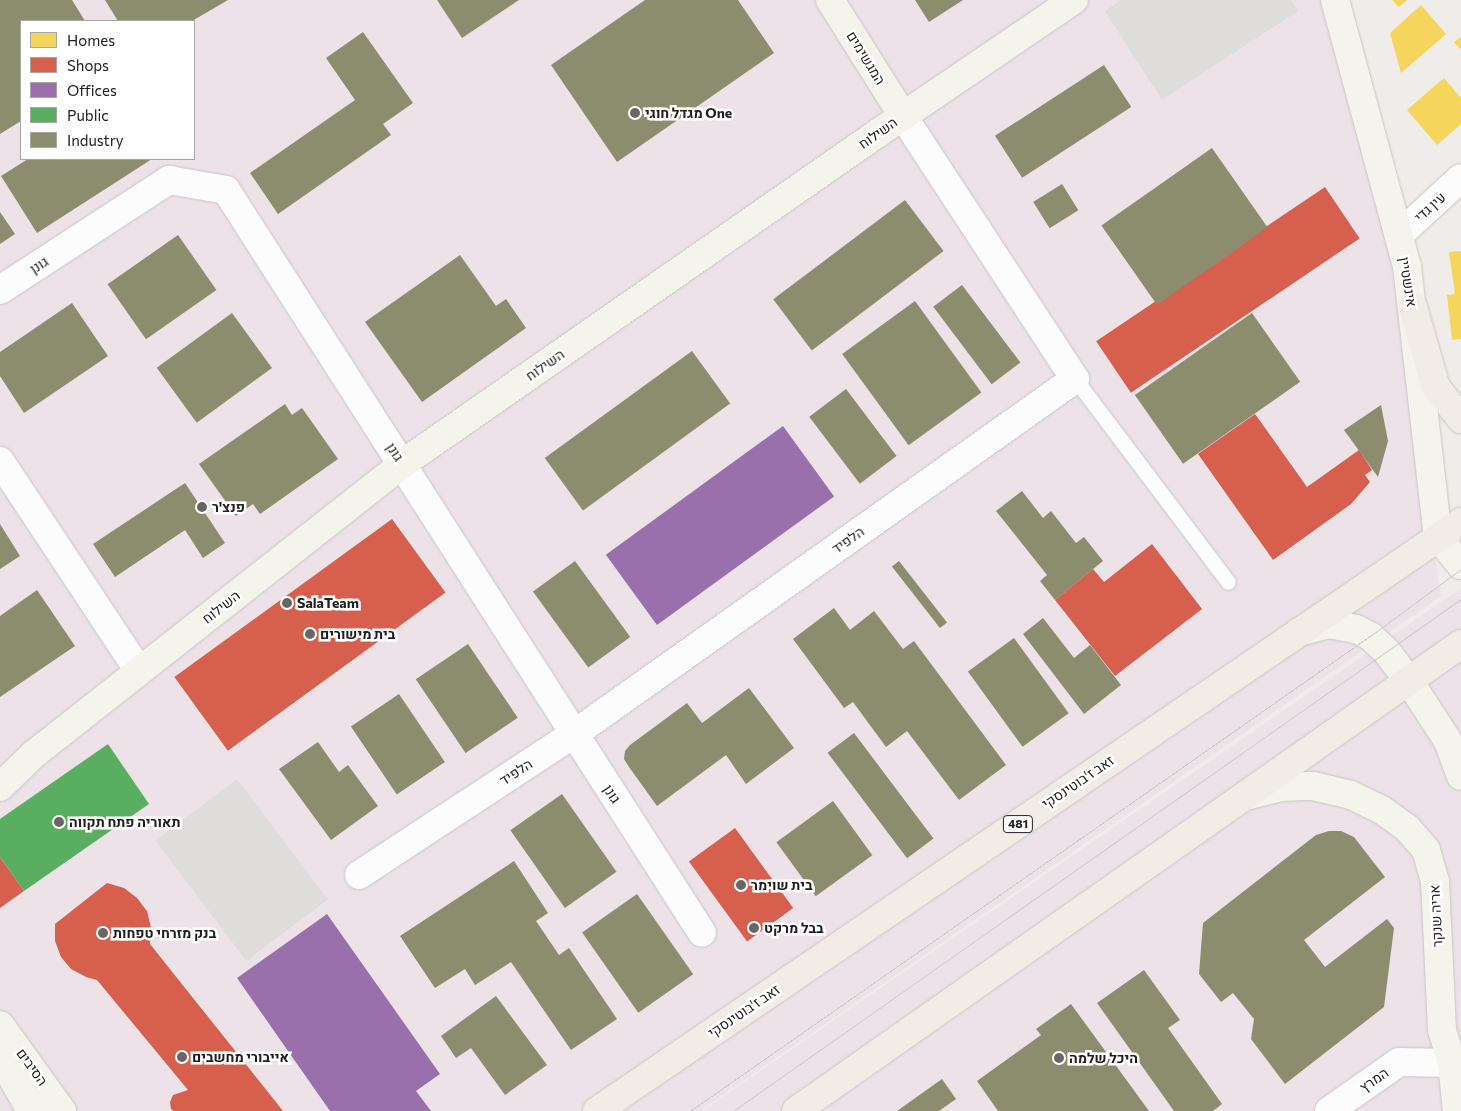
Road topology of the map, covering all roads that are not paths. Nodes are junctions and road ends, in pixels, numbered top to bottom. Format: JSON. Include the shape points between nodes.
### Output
{"nodes":[{"id":1,"x":830,"y":0,"type":"edge"},
{"id":2,"x":1074,"y":0,"type":"edge"},
{"id":3,"x":1335,"y":0,"type":"edge"},
{"id":4,"x":903,"y":116,"type":"junction"},
{"id":5,"x":1461,"y":178,"type":"edge"},
{"id":6,"x":1399,"y":235,"type":"junction"},
{"id":7,"x":0,"y":290,"type":"edge"},
{"id":8,"x":1413,"y":307,"type":"junction"},
{"id":9,"x":1075,"y":379,"type":"junction"},
{"id":10,"x":1461,"y":419,"type":"edge"},
{"id":11,"x":0,"y":461,"type":"edge"},
{"id":12,"x":402,"y":464,"type":"junction"},
{"id":13,"x":1461,"y":522,"type":"edge"},
{"id":14,"x":1438,"y":537,"type":"junction"},
{"id":15,"x":1461,"y":565,"type":"edge"},
{"id":16,"x":1228,"y":582,"type":"dead end"},
{"id":17,"x":1299,"y":632,"type":"junction"},
{"id":18,"x":1461,"y":644,"type":"edge"},
{"id":19,"x":139,"y":671,"type":"junction"},
{"id":20,"x":1410,"y":681,"type":"junction"},
{"id":21,"x":574,"y":734,"type":"junction"},
{"id":22,"x":34,"y":754,"type":"junction"},
{"id":23,"x":0,"y":771,"type":"edge"},
{"id":24,"x":1461,"y":776,"type":"edge"},
{"id":25,"x":0,"y":788,"type":"edge"},
{"id":26,"x":1246,"y":796,"type":"junction"},
{"id":27,"x":358,"y":875,"type":"dead end"},
{"id":28,"x":702,"y":933,"type":"dead end"},
{"id":29,"x":0,"y":1025,"type":"edge"},
{"id":30,"x":1457,"y":1055,"type":"edge"},
{"id":31,"x":0,"y":1056,"type":"edge"},
{"id":32,"x":31,"y":1111,"type":"edge"},
{"id":33,"x":62,"y":1111,"type":"edge"},
{"id":34,"x":597,"y":1111,"type":"edge"},
{"id":35,"x":796,"y":1111,"type":"edge"},
{"id":36,"x":1329,"y":1111,"type":"edge"},
{"id":37,"x":1457,"y":1111,"type":"edge"}],
"edges":[{"from":1,"to":4,"type":"street","name":"המגשימים"},
{"from":2,"to":4,"type":"street","name":"השילוח"},
{"from":3,"to":6,"type":"street","name":"אינשטיין"},
{"from":4,"to":9,"type":"street"},
{"from":4,"to":12,"type":"street","name":"השילוח"},
{"from":5,"to":6,"type":"street","name":"עין גדי"},
{"from":6,"to":8,"type":"street","name":"אינשטיין"},
{"from":7,"to":12,"type":"street","name":"גונן","via":[[169,180],[226,190]]},
{"from":8,"to":10,"type":"main road","via":[[1436,387]]},
{"from":8,"to":14,"type":"street","name":"אינשטיין"},
{"from":9,"to":16,"type":"lane"},
{"from":9,"to":21,"type":"street","name":"הלפיד"},
{"from":11,"to":19,"type":"street"},
{"from":12,"to":19,"type":"street","name":"השילוח"},
{"from":12,"to":21,"type":"street","name":"גונן"},
{"from":13,"to":14,"type":"main road","name":"זאב ז'בוטינסקי","number":"481"},
{"from":14,"to":15,"type":"street"},
{"from":14,"to":17,"type":"main road","name":"זאב ז'בוטינסקי","number":"481"},
{"from":17,"to":20,"type":"street","via":[[1328,624],[1356,629],[1370,636],[1387,652]]},
{"from":17,"to":34,"type":"main road","name":"זאב ז'בוטינסקי","number":"481"},
{"from":18,"to":20,"type":"main road"},
{"from":19,"to":22,"type":"street","name":"השילוח"},
{"from":20,"to":24,"type":"street","via":[[1448,741]]},
{"from":20,"to":26,"type":"main road"},
{"from":21,"to":27,"type":"street","name":"הלפיד"},
{"from":21,"to":28,"type":"street","name":"גונן"},
{"from":22,"to":23,"type":"street","name":"השילוח"},
{"from":22,"to":25,"type":"street","name":"השילוח"},
{"from":26,"to":30,"type":"street","name":"אריה שנקר","via":[[1281,787],[1313,786],[1351,795],[1395,819],[1426,850],[1435,881],[1442,1030]]},
{"from":26,"to":35,"type":"main road"},
{"from":29,"to":33,"type":"street","name":"הסיבים"},
{"from":30,"to":36,"type":"street","name":"המרץ","via":[[1399,1062]]},
{"from":30,"to":37,"type":"street","name":"אריה שנקר"},
{"from":31,"to":32,"type":"street","name":"הסיבים"}]}
